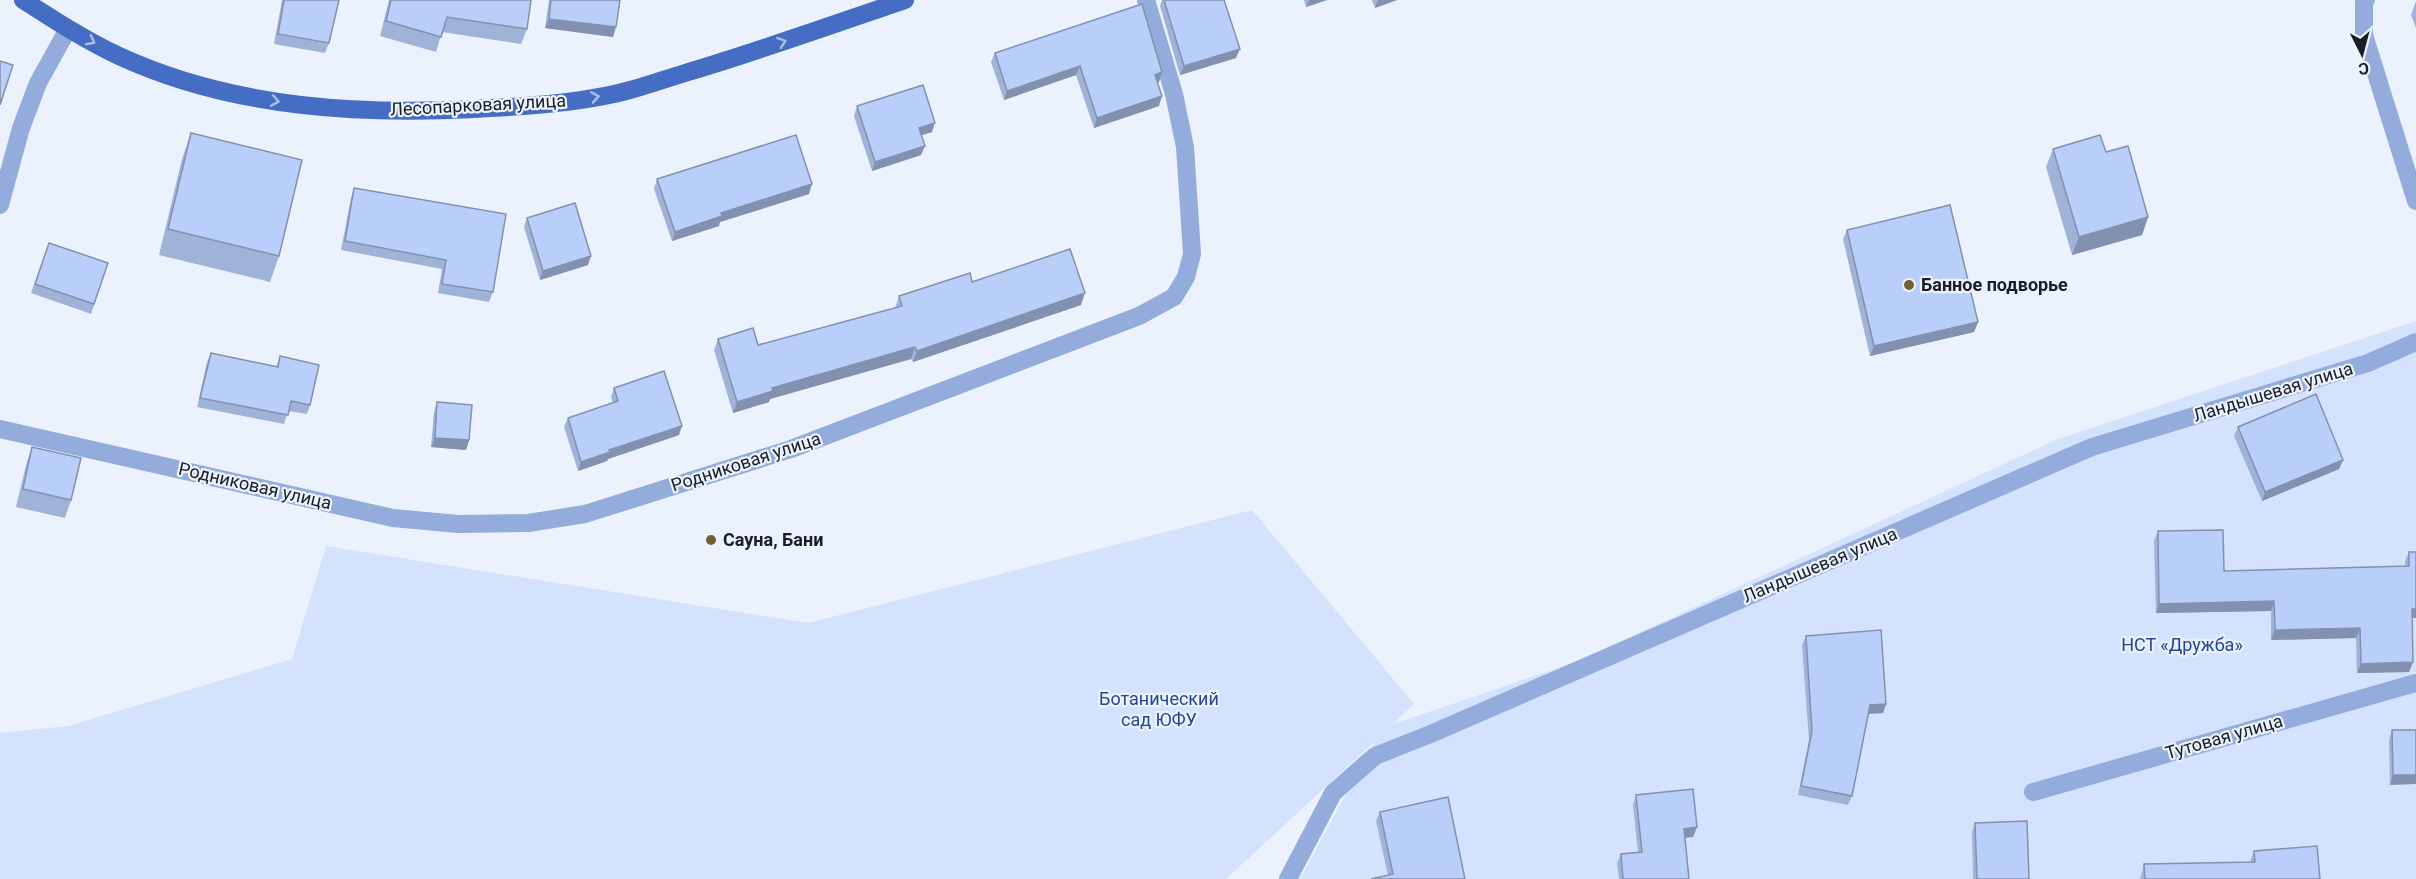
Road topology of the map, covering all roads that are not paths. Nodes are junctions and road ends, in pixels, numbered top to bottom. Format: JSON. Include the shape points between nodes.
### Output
{"nodes":[{"id":1,"x":23,"y":0,"type":"edge"},
{"id":2,"x":905,"y":0,"type":"edge"},
{"id":3,"x":1146,"y":0,"type":"edge"},
{"id":4,"x":2365,"y":1,"type":"edge"},
{"id":5,"x":68,"y":29,"type":"junction"},
{"id":6,"x":2416,"y":201,"type":"edge"},
{"id":7,"x":0,"y":205,"type":"edge"},
{"id":8,"x":2416,"y":342,"type":"edge"},
{"id":9,"x":0,"y":429,"type":"edge"},
{"id":10,"x":2416,"y":683,"type":"edge"},
{"id":11,"x":2032,"y":792,"type":"dead end"},
{"id":12,"x":1288,"y":879,"type":"edge"}],
"edges":[{"from":1,"to":5,"type":"main road","name":"Лесопарковая улица"},
{"from":5,"to":2,"type":"main road","name":"Лесопарковая улица","one_way":true,"via":[[118,56],[165,74],[242,95],[341,109],[460,110],[615,94]]},
{"from":3,"to":9,"type":"street","name":"Родниковая улица","via":[[1185,147],[1192,254],[1186,277],[1174,297],[1139,316],[791,449],[585,514],[528,523],[458,524],[393,518]]},
{"from":4,"to":6,"type":"street","via":[[2364,35]]},
{"from":5,"to":7,"type":"street","via":[[38,83]]},
{"from":8,"to":12,"type":"street","name":"Ландышевая улица","via":[[2368,363],[2092,447],[1375,756],[1334,793]]},
{"from":10,"to":11,"type":"street","name":"Тутовая улица"}]}
